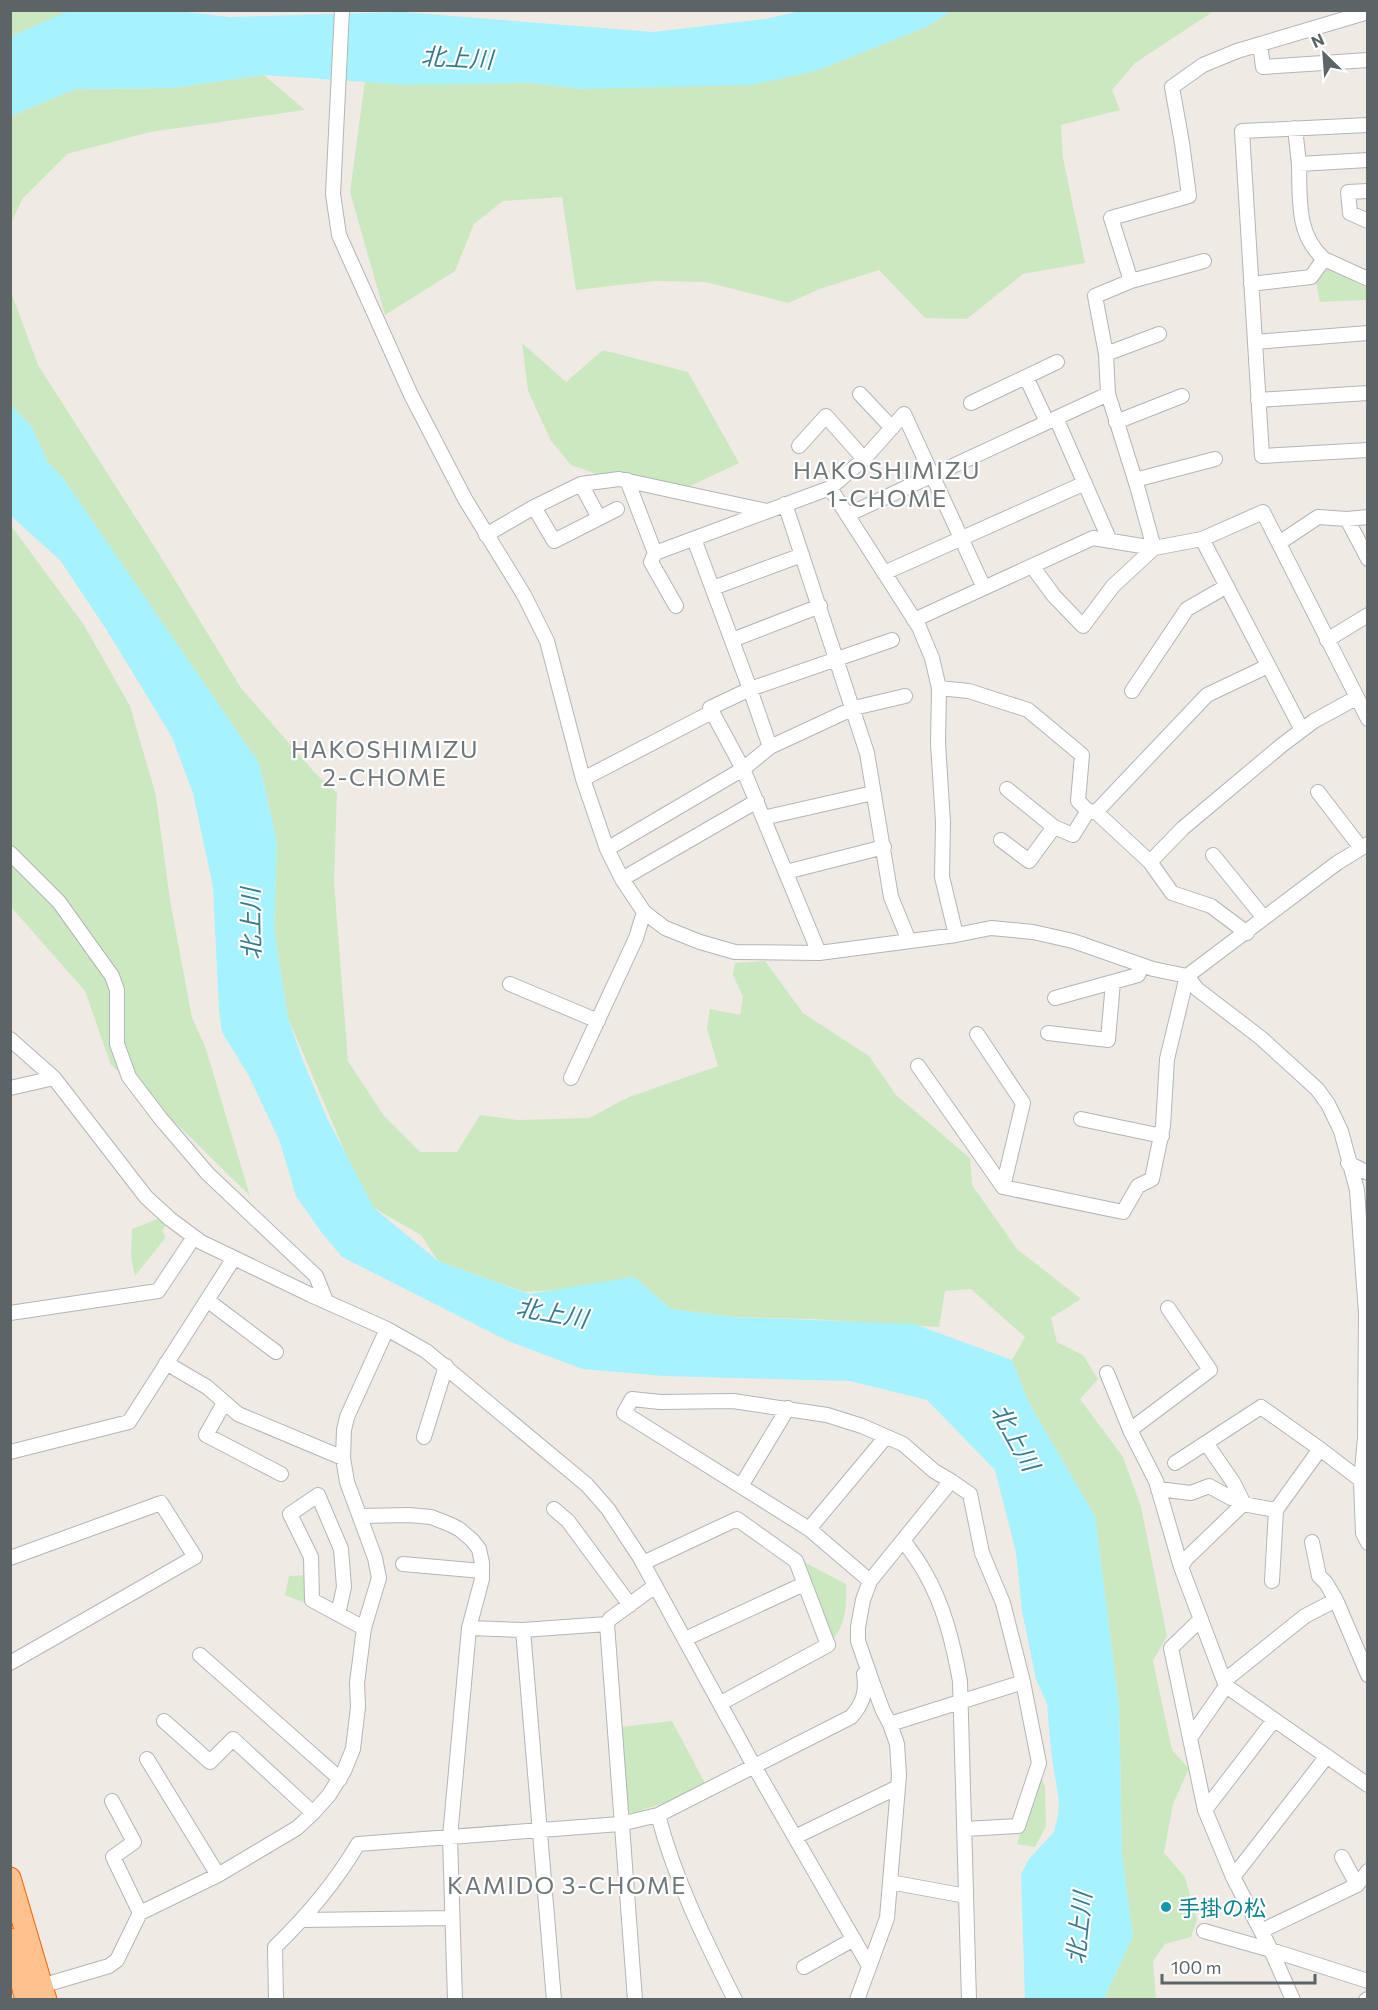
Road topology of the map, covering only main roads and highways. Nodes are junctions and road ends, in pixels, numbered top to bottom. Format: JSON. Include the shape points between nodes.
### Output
{"nodes":[{"id":1,"x":10,"y":1878,"type":"edge"},
{"id":2,"x":10,"y":1939,"type":"edge"},
{"id":3,"x":38,"y":1995,"type":"edge"}],
"edges":[{"from":1,"to":3,"type":"highway"},
{"from":2,"to":3,"type":"highway"}]}
